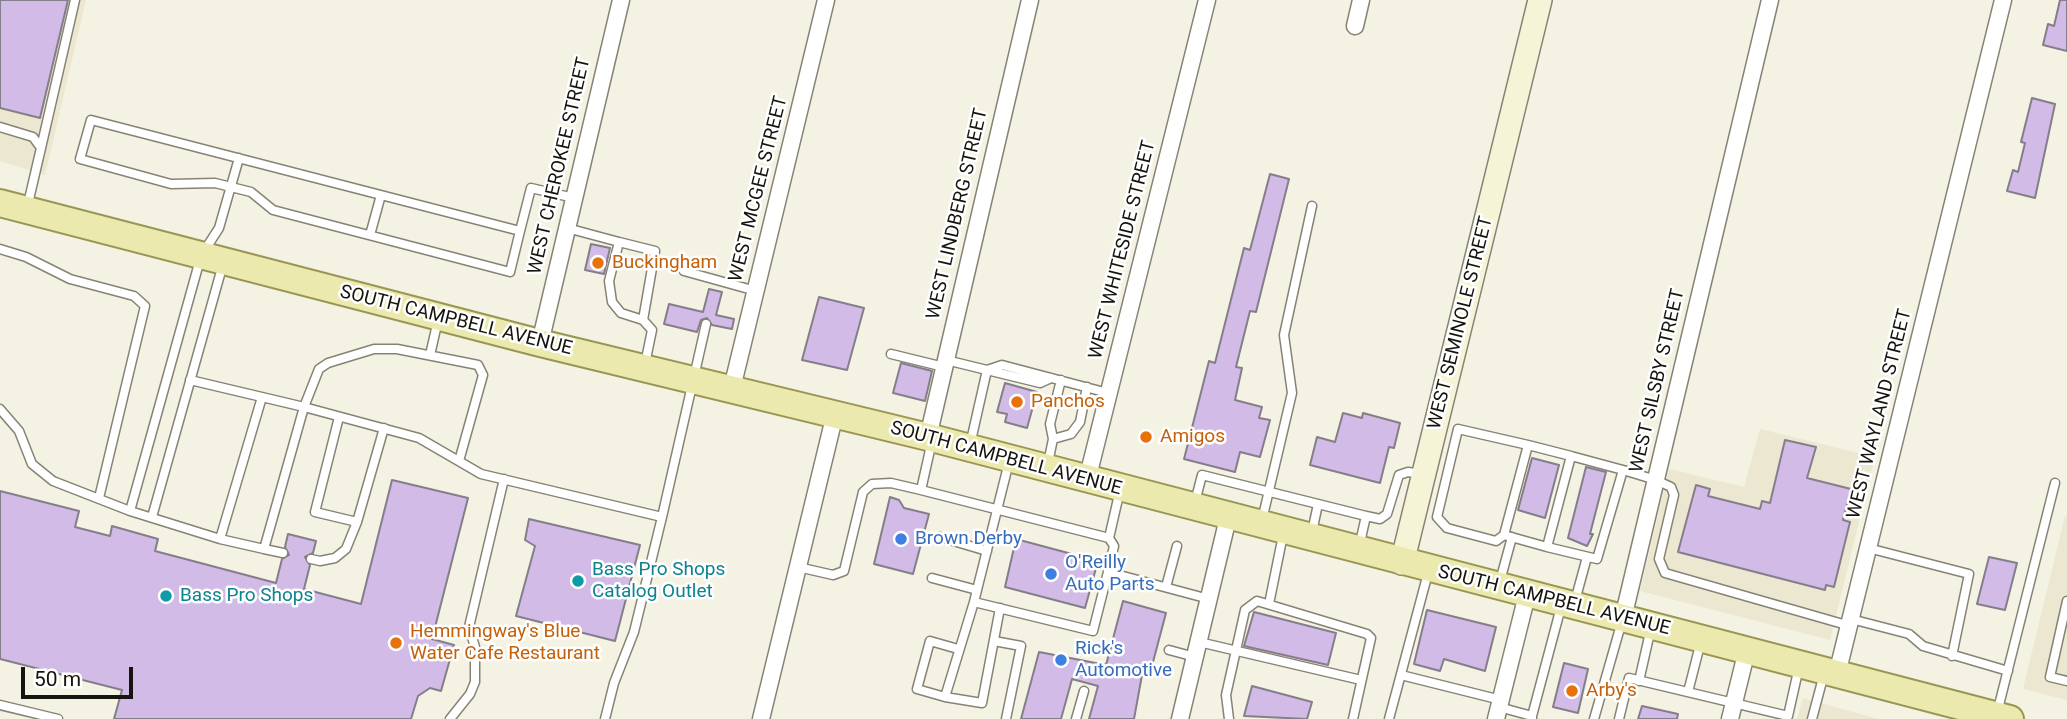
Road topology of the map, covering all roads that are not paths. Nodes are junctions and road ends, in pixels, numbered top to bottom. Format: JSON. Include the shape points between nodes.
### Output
{"nodes":[{"id":1,"x":75,"y":0,"type":"edge"},
{"id":2,"x":621,"y":0,"type":"edge"},
{"id":3,"x":826,"y":0,"type":"edge"},
{"id":4,"x":1030,"y":0,"type":"edge"},
{"id":5,"x":1207,"y":0,"type":"edge"},
{"id":6,"x":1361,"y":0,"type":"edge"},
{"id":7,"x":1540,"y":0,"type":"edge"},
{"id":8,"x":1770,"y":0,"type":"edge"},
{"id":9,"x":2003,"y":0,"type":"edge"},
{"id":10,"x":1355,"y":26,"type":"dead end"},
{"id":11,"x":0,"y":127,"type":"edge"},
{"id":12,"x":41,"y":148,"type":"junction"},
{"id":13,"x":239,"y":158,"type":"junction"},
{"id":14,"x":231,"y":187,"type":"junction"},
{"id":15,"x":381,"y":195,"type":"junction"},
{"id":16,"x":574,"y":198,"type":"junction"},
{"id":17,"x":0,"y":204,"type":"edge"},
{"id":18,"x":1312,"y":206,"type":"dead end"},
{"id":19,"x":27,"y":211,"type":"junction"},
{"id":20,"x":567,"y":228,"type":"junction"},
{"id":21,"x":520,"y":231,"type":"junction"},
{"id":22,"x":370,"y":235,"type":"junction"},
{"id":23,"x":619,"y":242,"type":"junction"},
{"id":24,"x":0,"y":249,"type":"edge"},
{"id":25,"x":212,"y":259,"type":"junction"},
{"id":26,"x":684,"y":271,"type":"dead end"},
{"id":27,"x":719,"y":280,"type":"junction"},
{"id":28,"x":716,"y":290,"type":"dead end"},
{"id":29,"x":756,"y":291,"type":"junction"},
{"id":30,"x":439,"y":317,"type":"junction"},
{"id":31,"x":643,"y":320,"type":"junction"},
{"id":32,"x":706,"y":324,"type":"dead end"},
{"id":33,"x":540,"y":343,"type":"junction"},
{"id":34,"x":891,"y":354,"type":"dead end"},
{"id":35,"x":430,"y":355,"type":"junction"},
{"id":36,"x":945,"y":364,"type":"junction"},
{"id":37,"x":644,"y":367,"type":"junction"},
{"id":38,"x":987,"y":370,"type":"junction"},
{"id":39,"x":696,"y":379,"type":"junction"},
{"id":40,"x":1056,"y":379,"type":"junction"},
{"id":41,"x":190,"y":380,"type":"junction"},
{"id":42,"x":1087,"y":387,"type":"junction"},
{"id":43,"x":732,"y":388,"type":"junction"},
{"id":44,"x":1108,"y":393,"type":"junction"},
{"id":45,"x":262,"y":397,"type":"junction"},
{"id":46,"x":304,"y":407,"type":"junction"},
{"id":47,"x":0,"y":410,"type":"edge"},
{"id":48,"x":835,"y":414,"type":"junction"},
{"id":49,"x":339,"y":417,"type":"junction"},
{"id":50,"x":1447,"y":426,"type":"junction"},
{"id":51,"x":384,"y":428,"type":"junction"},
{"id":52,"x":930,"y":438,"type":"junction"},
{"id":53,"x":1052,"y":439,"type":"junction"},
{"id":54,"x":1528,"y":445,"type":"junction"},
{"id":55,"x":970,"y":448,"type":"junction"},
{"id":56,"x":1571,"y":456,"type":"junction"},
{"id":57,"x":1010,"y":459,"type":"junction"},
{"id":58,"x":459,"y":461,"type":"junction"},
{"id":59,"x":1046,"y":469,"type":"junction"},
{"id":60,"x":1623,"y":470,"type":"junction"},
{"id":61,"x":1424,"y":474,"type":"junction"},
{"id":62,"x":504,"y":480,"type":"junction"},
{"id":63,"x":1087,"y":480,"type":"junction"},
{"id":64,"x":1656,"y":480,"type":"junction"},
{"id":65,"x":2054,"y":483,"type":"dead end"},
{"id":66,"x":1120,"y":489,"type":"junction"},
{"id":67,"x":921,"y":490,"type":"junction"},
{"id":68,"x":1269,"y":492,"type":"junction"},
{"id":69,"x":99,"y":498,"type":"junction"},
{"id":70,"x":1318,"y":504,"type":"junction"},
{"id":71,"x":1193,"y":508,"type":"junction"},
{"id":72,"x":997,"y":509,"type":"junction"},
{"id":73,"x":130,"y":511,"type":"junction"},
{"id":74,"x":1366,"y":516,"type":"junction"},
{"id":75,"x":152,"y":517,"type":"junction"},
{"id":76,"x":662,"y":517,"type":"junction"},
{"id":77,"x":1228,"y":518,"type":"junction"},
{"id":78,"x":357,"y":522,"type":"junction"},
{"id":79,"x":1272,"y":529,"type":"junction"},
{"id":80,"x":1508,"y":536,"type":"junction"},
{"id":81,"x":940,"y":537,"type":"dead end"},
{"id":82,"x":1109,"y":538,"type":"junction"},
{"id":83,"x":220,"y":539,"type":"junction"},
{"id":84,"x":1310,"y":539,"type":"junction"},
{"id":85,"x":1177,"y":546,"type":"dead end"},
{"id":86,"x":1547,"y":547,"type":"junction"},
{"id":87,"x":1868,"y":548,"type":"junction"},
{"id":88,"x":264,"y":549,"type":"junction"},
{"id":89,"x":987,"y":551,"type":"junction"},
{"id":90,"x":1358,"y":551,"type":"junction"},
{"id":91,"x":283,"y":553,"type":"dead end"},
{"id":92,"x":1587,"y":556,"type":"junction"},
{"id":93,"x":311,"y":559,"type":"dead end"},
{"id":94,"x":1637,"y":559,"type":"junction"},
{"id":95,"x":1402,"y":563,"type":"junction"},
{"id":96,"x":1659,"y":564,"type":"junction"},
{"id":97,"x":798,"y":567,"type":"junction"},
{"id":98,"x":1429,"y":569,"type":"junction"},
{"id":99,"x":1108,"y":572,"type":"junction"},
{"id":100,"x":932,"y":578,"type":"dead end"},
{"id":101,"x":1166,"y":587,"type":"junction"},
{"id":102,"x":1498,"y":587,"type":"junction"},
{"id":103,"x":977,"y":590,"type":"junction"},
{"id":104,"x":1527,"y":595,"type":"junction"},
{"id":105,"x":1209,"y":599,"type":"junction"},
{"id":106,"x":2067,"y":601,"type":"edge"},
{"id":107,"x":974,"y":602,"type":"junction"},
{"id":108,"x":1269,"y":604,"type":"junction"},
{"id":109,"x":1568,"y":605,"type":"junction"},
{"id":110,"x":1000,"y":608,"type":"junction"},
{"id":111,"x":1623,"y":618,"type":"junction"},
{"id":112,"x":1850,"y":622,"type":"junction"},
{"id":113,"x":1651,"y":625,"type":"junction"},
{"id":114,"x":1702,"y":638,"type":"junction"},
{"id":115,"x":994,"y":641,"type":"junction"},
{"id":116,"x":958,"y":649,"type":"junction"},
{"id":117,"x":1169,"y":650,"type":"dead end"},
{"id":118,"x":1197,"y":650,"type":"junction"},
{"id":119,"x":1747,"y":650,"type":"junction"},
{"id":120,"x":1236,"y":652,"type":"junction"},
{"id":121,"x":1952,"y":656,"type":"junction"},
{"id":122,"x":1821,"y":669,"type":"junction"},
{"id":123,"x":2008,"y":671,"type":"junction"},
{"id":124,"x":1401,"y":676,"type":"junction"},
{"id":125,"x":1361,"y":680,"type":"junction"},
{"id":126,"x":1639,"y":681,"type":"junction"},
{"id":127,"x":2067,"y":681,"type":"edge"},
{"id":128,"x":1084,"y":691,"type":"dead end"},
{"id":129,"x":1688,"y":692,"type":"junction"},
{"id":130,"x":945,"y":697,"type":"junction"},
{"id":131,"x":0,"y":705,"type":"edge"},
{"id":132,"x":1499,"y":708,"type":"edge"},
{"id":133,"x":1731,"y":711,"type":"edge"},
{"id":134,"x":1532,"y":717,"type":"edge"},
{"id":135,"x":2003,"y":717,"type":"edge"},
{"id":136,"x":58,"y":719,"type":"edge"},
{"id":137,"x":450,"y":719,"type":"edge"},
{"id":138,"x":605,"y":719,"type":"edge"},
{"id":139,"x":761,"y":719,"type":"edge"},
{"id":140,"x":1006,"y":719,"type":"edge"},
{"id":141,"x":1076,"y":719,"type":"edge"},
{"id":142,"x":1180,"y":719,"type":"edge"},
{"id":143,"x":1230,"y":719,"type":"edge"},
{"id":144,"x":1353,"y":719,"type":"edge"},
{"id":145,"x":1390,"y":719,"type":"edge"},
{"id":146,"x":1594,"y":719,"type":"edge"},
{"id":147,"x":1619,"y":719,"type":"edge"},
{"id":148,"x":1812,"y":719,"type":"edge"}],
"edges":[{"from":1,"to":12,"type":"lane"},
{"from":2,"to":16,"type":"street","name":"WEST CHEROKEE STREET"},
{"from":3,"to":29,"type":"street","name":"WEST MCGEE STREET"},
{"from":4,"to":36,"type":"street","name":"WEST LINDBERG STREET"},
{"from":5,"to":44,"type":"street","name":"WEST WHITESIDE STREET"},
{"from":6,"to":10,"type":"street"},
{"from":7,"to":50,"type":"street","name":"WEST SEMINOLE STREET"},
{"from":8,"to":64,"type":"street","name":"WEST SILSBY STREET"},
{"from":9,"to":87,"type":"street","name":"WEST WAYLAND STREET"},
{"from":11,"to":12,"type":"lane","via":[[33,137]]},
{"from":12,"to":19,"type":"lane"},
{"from":13,"to":14,"type":"lane"},
{"from":13,"to":14,"type":"lane","via":[[90,120],[80,159],[171,184]]},
{"from":13,"to":15,"type":"lane"},
{"from":14,"to":22,"type":"lane","via":[[251,192],[273,210]]},
{"from":14,"to":25,"type":"lane"},
{"from":15,"to":21,"type":"lane"},
{"from":15,"to":22,"type":"lane"},
{"from":16,"to":20,"type":"street","name":"WEST CHEROKEE STREET"},
{"from":16,"to":21,"type":"lane","via":[[531,188]]},
{"from":17,"to":19,"type":"main road","name":"SOUTH CAMPBELL AVENUE"},
{"from":18,"to":68,"type":"lane","via":[[1286,314],[1284,335],[1292,393]]},
{"from":19,"to":25,"type":"main road","name":"SOUTH CAMPBELL AVENUE"},
{"from":20,"to":23,"type":"lane"},
{"from":20,"to":33,"type":"street","name":"WEST CHEROKEE STREET"},
{"from":21,"to":22,"type":"lane","via":[[510,272]]},
{"from":23,"to":31,"type":"lane","via":[[609,281],[612,302],[621,313]]},
{"from":23,"to":31,"type":"lane","via":[[655,251]]},
{"from":24,"to":69,"type":"lane","via":[[69,279],[134,296],[145,306]]},
{"from":25,"to":30,"type":"main road","name":"SOUTH CAMPBELL AVENUE"},
{"from":25,"to":41,"type":"lane"},
{"from":25,"to":73,"type":"lane"},
{"from":26,"to":27,"type":"lane"},
{"from":27,"to":28,"type":"lane"},
{"from":27,"to":29,"type":"lane"},
{"from":29,"to":43,"type":"street","name":"WEST MCGEE STREET"},
{"from":30,"to":33,"type":"main road","name":"SOUTH CAMPBELL AVENUE"},
{"from":30,"to":35,"type":"lane"},
{"from":31,"to":37,"type":"lane","via":[[652,330]]},
{"from":32,"to":39,"type":"lane"},
{"from":33,"to":37,"type":"main road","name":"SOUTH CAMPBELL AVENUE"},
{"from":34,"to":36,"type":"lane"},
{"from":35,"to":46,"type":"lane","via":[[385,347],[328,363],[314,376]]},
{"from":35,"to":58,"type":"lane","via":[[482,369]]},
{"from":36,"to":38,"type":"lane"},
{"from":36,"to":52,"type":"street","name":"WEST LINDBERG STREET"},
{"from":37,"to":39,"type":"main road","name":"SOUTH CAMPBELL AVENUE"},
{"from":38,"to":40,"type":"lane","via":[[1002,365]]},
{"from":38,"to":55,"type":"lane"},
{"from":39,"to":43,"type":"main road","name":"SOUTH CAMPBELL AVENUE"},
{"from":39,"to":76,"type":"lane"},
{"from":40,"to":42,"type":"lane"},
{"from":40,"to":53,"type":"lane","via":[[1049,424]]},
{"from":41,"to":45,"type":"lane"},
{"from":41,"to":75,"type":"lane"},
{"from":42,"to":44,"type":"lane"},
{"from":42,"to":53,"type":"lane","via":[[1080,422],[1071,434]]},
{"from":43,"to":48,"type":"main road","name":"SOUTH CAMPBELL AVENUE"},
{"from":44,"to":63,"type":"street","name":"WEST WHITESIDE STREET"},
{"from":45,"to":46,"type":"lane"},
{"from":45,"to":83,"type":"lane"},
{"from":46,"to":49,"type":"lane"},
{"from":46,"to":88,"type":"lane"},
{"from":47,"to":69,"type":"lane","via":[[19,431],[40,474]]},
{"from":48,"to":52,"type":"main road","name":"SOUTH CAMPBELL AVENUE"},
{"from":48,"to":97,"type":"street"},
{"from":49,"to":51,"type":"lane"},
{"from":49,"to":78,"type":"lane","via":[[315,512]]},
{"from":50,"to":54,"type":"lane"},
{"from":50,"to":61,"type":"street","name":"WEST SEMINOLE STREET"},
{"from":50,"to":80,"type":"lane","via":[[1437,517],[1447,528],[1496,541]]},
{"from":51,"to":58,"type":"lane","via":[[419,438]]},
{"from":51,"to":78,"type":"lane"},
{"from":52,"to":55,"type":"main road","name":"SOUTH CAMPBELL AVENUE"},
{"from":52,"to":67,"type":"lane"},
{"from":53,"to":59,"type":"lane"},
{"from":54,"to":56,"type":"lane"},
{"from":54,"to":80,"type":"lane"},
{"from":55,"to":57,"type":"main road","name":"SOUTH CAMPBELL AVENUE"},
{"from":56,"to":60,"type":"lane"},
{"from":56,"to":86,"type":"lane"},
{"from":57,"to":59,"type":"main road","name":"SOUTH CAMPBELL AVENUE"},
{"from":57,"to":72,"type":"lane"},
{"from":58,"to":62,"type":"lane"},
{"from":59,"to":63,"type":"main road","name":"SOUTH CAMPBELL AVENUE"},
{"from":60,"to":64,"type":"lane"},
{"from":60,"to":92,"type":"lane","via":[[1597,559]]},
{"from":61,"to":74,"type":"lane","via":[[1399,475],[1387,514],[1380,519]]},
{"from":61,"to":95,"type":"street","name":"WEST SEMINOLE STREET"},
{"from":62,"to":76,"type":"lane"},
{"from":62,"to":137,"type":"lane","via":[[468,627],[475,647],[475,682]]},
{"from":63,"to":66,"type":"main road","name":"SOUTH CAMPBELL AVENUE"},
{"from":64,"to":94,"type":"street","name":"WEST SILSBY STREET"},
{"from":64,"to":96,"type":"lane","via":[[1671,487],[1674,495]]},
{"from":65,"to":123,"type":"lane"},
{"from":66,"to":71,"type":"main road","name":"SOUTH CAMPBELL AVENUE"},
{"from":66,"to":82,"type":"lane"},
{"from":67,"to":72,"type":"lane"},
{"from":67,"to":97,"type":"lane","via":[[872,484],[863,492],[844,571],[833,575]]},
{"from":68,"to":70,"type":"lane"},
{"from":68,"to":71,"type":"lane","via":[[1202,475]]},
{"from":68,"to":79,"type":"lane"},
{"from":69,"to":73,"type":"lane"},
{"from":70,"to":74,"type":"lane"},
{"from":70,"to":84,"type":"lane"},
{"from":71,"to":77,"type":"main road","name":"SOUTH CAMPBELL AVENUE"},
{"from":72,"to":82,"type":"lane"},
{"from":72,"to":89,"type":"lane"},
{"from":73,"to":75,"type":"lane"},
{"from":74,"to":90,"type":"lane"},
{"from":75,"to":83,"type":"lane"},
{"from":76,"to":138,"type":"lane","via":[[634,632]]},
{"from":77,"to":79,"type":"main road","name":"SOUTH CAMPBELL AVENUE"},
{"from":77,"to":105,"type":"street"},
{"from":78,"to":93,"type":"lane","via":[[346,549],[335,558]]},
{"from":79,"to":84,"type":"main road","name":"SOUTH CAMPBELL AVENUE"},
{"from":79,"to":108,"type":"lane"},
{"from":80,"to":86,"type":"lane"},
{"from":80,"to":102,"type":"lane"},
{"from":81,"to":89,"type":"lane"},
{"from":82,"to":99,"type":"lane","via":[[1114,546]]},
{"from":83,"to":88,"type":"lane"},
{"from":84,"to":90,"type":"main road","name":"SOUTH CAMPBELL AVENUE"},
{"from":85,"to":101,"type":"lane"},
{"from":86,"to":92,"type":"lane"},
{"from":87,"to":112,"type":"street","name":"WEST WAYLAND STREET"},
{"from":87,"to":121,"type":"lane","via":[[1969,574]]},
{"from":88,"to":91,"type":"lane"},
{"from":89,"to":103,"type":"lane"},
{"from":90,"to":95,"type":"main road","name":"SOUTH CAMPBELL AVENUE"},
{"from":92,"to":109,"type":"lane"},
{"from":94,"to":96,"type":"lane"},
{"from":94,"to":111,"type":"street","name":"WEST SILSBY STREET"},
{"from":95,"to":98,"type":"main road","name":"SOUTH CAMPBELL AVENUE"},
{"from":96,"to":112,"type":"lane","via":[[1665,573]]},
{"from":97,"to":139,"type":"street"},
{"from":98,"to":102,"type":"main road","name":"SOUTH CAMPBELL AVENUE"},
{"from":98,"to":124,"type":"lane"},
{"from":99,"to":101,"type":"lane"},
{"from":99,"to":110,"type":"lane","via":[[1093,631]]},
{"from":100,"to":103,"type":"lane"},
{"from":101,"to":105,"type":"lane"},
{"from":102,"to":104,"type":"main road","name":"SOUTH CAMPBELL AVENUE"},
{"from":103,"to":107,"type":"lane"},
{"from":104,"to":109,"type":"main road","name":"SOUTH CAMPBELL AVENUE"},
{"from":104,"to":132,"type":"street"},
{"from":105,"to":118,"type":"street"},
{"from":106,"to":127,"type":"lane","via":[[2050,677]]},
{"from":107,"to":110,"type":"lane"},
{"from":107,"to":116,"type":"lane"},
{"from":108,"to":120,"type":"lane","via":[[1257,601],[1245,610]]},
{"from":108,"to":125,"type":"lane","via":[[1367,634],[1371,638]]},
{"from":109,"to":111,"type":"main road","name":"SOUTH CAMPBELL AVENUE"},
{"from":109,"to":134,"type":"lane"},
{"from":110,"to":115,"type":"lane"},
{"from":111,"to":113,"type":"main road","name":"SOUTH CAMPBELL AVENUE"},
{"from":111,"to":146,"type":"lane"},
{"from":112,"to":121,"type":"lane","via":[[1909,634],[1923,646]]},
{"from":112,"to":122,"type":"street","name":"WEST WAYLAND STREET"},
{"from":113,"to":114,"type":"main road","name":"SOUTH CAMPBELL AVENUE"},
{"from":113,"to":126,"type":"lane"},
{"from":114,"to":119,"type":"main road","name":"SOUTH CAMPBELL AVENUE"},
{"from":114,"to":129,"type":"lane"},
{"from":115,"to":130,"type":"lane","via":[[982,703]]},
{"from":115,"to":140,"type":"lane","via":[[1021,646]]},
{"from":116,"to":130,"type":"lane"},
{"from":116,"to":130,"type":"lane","via":[[930,641],[917,689]]},
{"from":117,"to":118,"type":"lane"},
{"from":118,"to":120,"type":"lane"},
{"from":118,"to":142,"type":"street"},
{"from":119,"to":122,"type":"main road","name":"SOUTH CAMPBELL AVENUE"},
{"from":119,"to":133,"type":"street"},
{"from":120,"to":125,"type":"lane"},
{"from":120,"to":143,"type":"lane","via":[[1226,695]]},
{"from":121,"to":123,"type":"lane"},
{"from":122,"to":133,"type":"lane","via":[[1788,716]]},
{"from":122,"to":135,"type":"main road","name":"SOUTH CAMPBELL AVENUE"},
{"from":122,"to":148,"type":"lane"},
{"from":123,"to":135,"type":"lane"},
{"from":124,"to":132,"type":"lane"},
{"from":124,"to":145,"type":"lane"},
{"from":125,"to":144,"type":"lane"},
{"from":126,"to":129,"type":"lane"},
{"from":126,"to":147,"type":"lane","via":[[1629,678]]},
{"from":128,"to":141,"type":"lane"},
{"from":129,"to":133,"type":"lane"},
{"from":131,"to":136,"type":"lane"},
{"from":132,"to":134,"type":"lane"}]}
